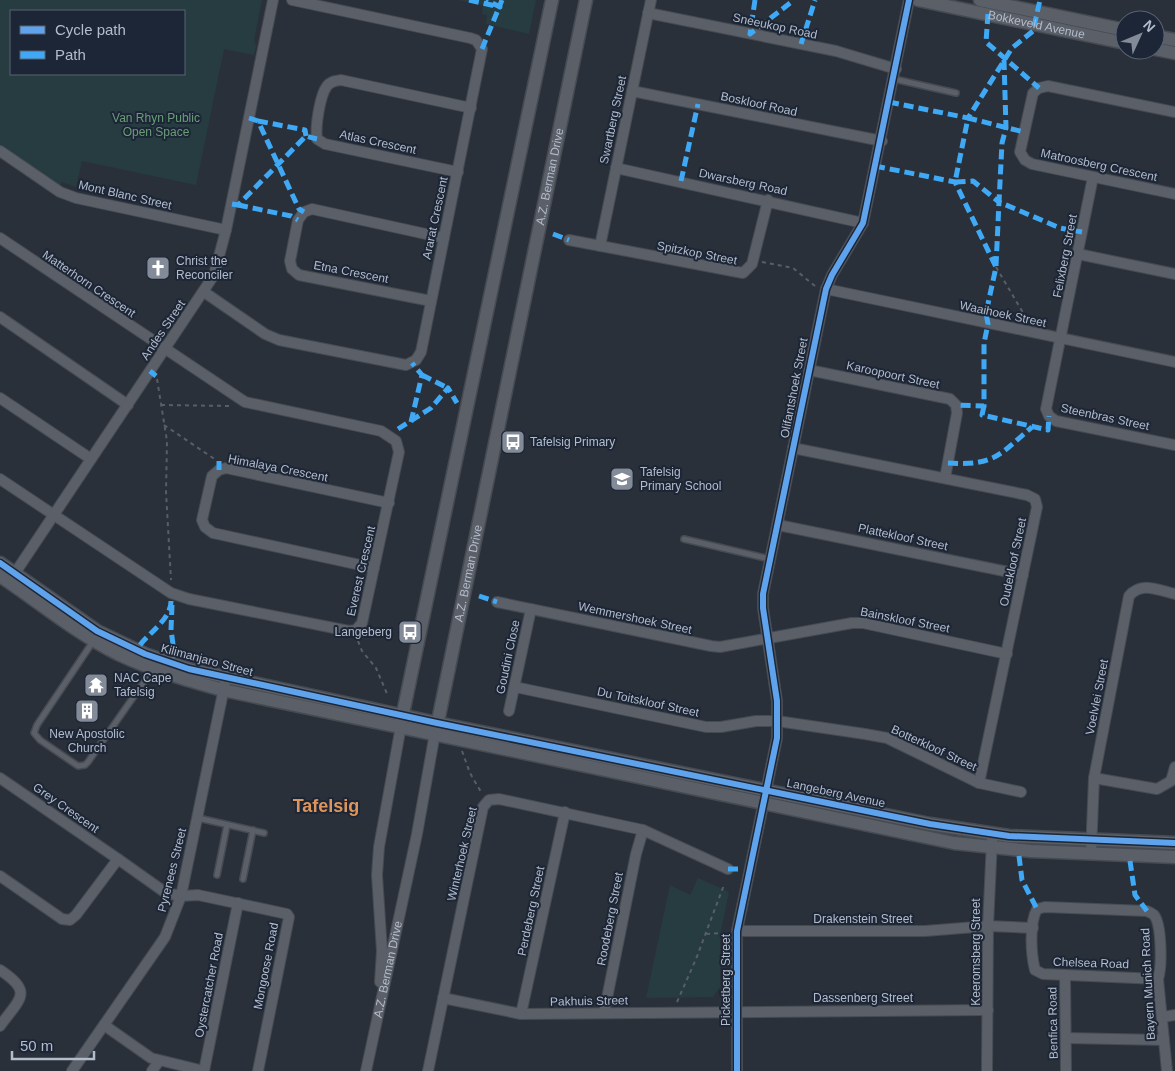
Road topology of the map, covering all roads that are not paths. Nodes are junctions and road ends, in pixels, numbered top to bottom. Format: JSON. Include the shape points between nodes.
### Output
{"nodes":[{"id":1,"x":273,"y":0,"type":"edge"},
{"id":2,"x":292,"y":0,"type":"edge"},
{"id":3,"x":552,"y":0,"type":"edge"},
{"id":4,"x":586,"y":0,"type":"edge"},
{"id":5,"x":651,"y":0,"type":"edge"},
{"id":6,"x":909,"y":0,"type":"edge"},
{"id":7,"x":918,"y":0,"type":"edge"},
{"id":8,"x":980,"y":0,"type":"edge"},
{"id":9,"x":648,"y":13,"type":"junction"},
{"id":10,"x":1115,"y":28,"type":"edge"},
{"id":11,"x":1115,"y":41,"type":"edge"},
{"id":12,"x":895,"y":74,"type":"junction"},
{"id":13,"x":632,"y":90,"type":"junction"},
{"id":14,"x":956,"y":93,"type":"dead end"},
{"id":15,"x":471,"y":108,"type":"junction"},
{"id":16,"x":1175,"y":112,"type":"edge"},
{"id":17,"x":882,"y":141,"type":"junction"},
{"id":18,"x":0,"y":150,"type":"edge"},
{"id":19,"x":616,"y":168,"type":"junction"},
{"id":20,"x":458,"y":172,"type":"junction"},
{"id":21,"x":1093,"y":177,"type":"junction"},
{"id":22,"x":1175,"y":194,"type":"edge"},
{"id":23,"x":768,"y":200,"type":"junction"},
{"id":24,"x":863,"y":222,"type":"junction"},
{"id":25,"x":226,"y":230,"type":"junction"},
{"id":26,"x":0,"y":238,"type":"edge"},
{"id":27,"x":444,"y":238,"type":"junction"},
{"id":28,"x":568,"y":240,"type":"dead end"},
{"id":29,"x":600,"y":246,"type":"junction"},
{"id":30,"x":1078,"y":254,"type":"junction"},
{"id":31,"x":1175,"y":274,"type":"edge"},
{"id":32,"x":822,"y":289,"type":"junction"},
{"id":33,"x":204,"y":292,"type":"junction"},
{"id":34,"x":431,"y":301,"type":"junction"},
{"id":35,"x":0,"y":317,"type":"edge"},
{"id":36,"x":1061,"y":339,"type":"junction"},
{"id":37,"x":165,"y":350,"type":"junction"},
{"id":38,"x":1175,"y":362,"type":"edge"},
{"id":39,"x":809,"y":370,"type":"junction"},
{"id":40,"x":0,"y":398,"type":"edge"},
{"id":41,"x":128,"y":405,"type":"junction"},
{"id":42,"x":1175,"y":445,"type":"edge"},
{"id":43,"x":793,"y":448,"type":"junction"},
{"id":44,"x":91,"y":460,"type":"junction"},
{"id":45,"x":945,"y":478,"type":"junction"},
{"id":46,"x":0,"y":479,"type":"edge"},
{"id":47,"x":389,"y":502,"type":"junction"},
{"id":48,"x":54,"y":514,"type":"junction"},
{"id":49,"x":778,"y":524,"type":"junction"},
{"id":50,"x":684,"y":539,"type":"dead end"},
{"id":51,"x":771,"y":559,"type":"junction"},
{"id":52,"x":0,"y":563,"type":"edge"},
{"id":53,"x":374,"y":568,"type":"junction"},
{"id":54,"x":1024,"y":575,"type":"junction"},
{"id":55,"x":8,"y":577,"type":"edge"},
{"id":56,"x":1175,"y":594,"type":"edge"},
{"id":57,"x":496,"y":602,"type":"dead end"},
{"id":58,"x":532,"y":609,"type":"junction"},
{"id":59,"x":768,"y":638,"type":"junction"},
{"id":60,"x":94,"y":640,"type":"junction"},
{"id":61,"x":1007,"y":654,"type":"junction"},
{"id":62,"x":154,"y":669,"type":"junction"},
{"id":63,"x":224,"y":684,"type":"junction"},
{"id":64,"x":515,"y":687,"type":"junction"},
{"id":65,"x":509,"y":711,"type":"dead end"},
{"id":66,"x":402,"y":721,"type":"junction"},
{"id":67,"x":777,"y":722,"type":"junction"},
{"id":68,"x":436,"y":728,"type":"junction"},
{"id":69,"x":1175,"y":768,"type":"edge"},
{"id":70,"x":0,"y":778,"type":"edge"},
{"id":71,"x":1094,"y":778,"type":"junction"},
{"id":72,"x":979,"y":783,"type":"junction"},
{"id":73,"x":1021,"y":792,"type":"dead end"},
{"id":74,"x":766,"y":796,"type":"junction"},
{"id":75,"x":564,"y":812,"type":"junction"},
{"id":76,"x":197,"y":818,"type":"junction"},
{"id":77,"x":227,"y":825,"type":"junction"},
{"id":78,"x":253,"y":830,"type":"junction"},
{"id":79,"x":643,"y":830,"type":"junction"},
{"id":80,"x":264,"y":833,"type":"dead end"},
{"id":81,"x":994,"y":834,"type":"junction"},
{"id":82,"x":1175,"y":844,"type":"edge"},
{"id":83,"x":1091,"y":847,"type":"junction"},
{"id":84,"x":990,"y":848,"type":"junction"},
{"id":85,"x":1175,"y":857,"type":"edge"},
{"id":86,"x":118,"y":859,"type":"junction"},
{"id":87,"x":728,"y":868,"type":"dead end"},
{"id":88,"x":217,"y":874,"type":"dead end"},
{"id":89,"x":0,"y":876,"type":"edge"},
{"id":90,"x":243,"y":878,"type":"dead end"},
{"id":91,"x":181,"y":896,"type":"junction"},
{"id":92,"x":238,"y":903,"type":"junction"},
{"id":93,"x":988,"y":926,"type":"junction"},
{"id":94,"x":1033,"y":928,"type":"junction"},
{"id":95,"x":737,"y":931,"type":"junction"},
{"id":96,"x":0,"y":970,"type":"edge"},
{"id":97,"x":1065,"y":975,"type":"junction"},
{"id":98,"x":1158,"y":979,"type":"junction"},
{"id":99,"x":443,"y":998,"type":"junction"},
{"id":100,"x":988,"y":1010,"type":"junction"},
{"id":101,"x":737,"y":1011,"type":"junction"},
{"id":102,"x":604,"y":1013,"type":"junction"},
{"id":103,"x":521,"y":1014,"type":"junction"},
{"id":104,"x":379,"y":1015,"type":"junction"},
{"id":105,"x":1175,"y":1015,"type":"edge"},
{"id":106,"x":1163,"y":1016,"type":"junction"},
{"id":107,"x":104,"y":1025,"type":"junction"},
{"id":108,"x":0,"y":1026,"type":"edge"},
{"id":109,"x":1066,"y":1038,"type":"junction"},
{"id":110,"x":1164,"y":1040,"type":"junction"},
{"id":111,"x":159,"y":1061,"type":"junction"},
{"id":112,"x":72,"y":1071,"type":"edge"},
{"id":113,"x":152,"y":1071,"type":"edge"},
{"id":114,"x":204,"y":1071,"type":"edge"},
{"id":115,"x":258,"y":1071,"type":"edge"},
{"id":116,"x":366,"y":1071,"type":"edge"},
{"id":117,"x":428,"y":1071,"type":"edge"},
{"id":118,"x":737,"y":1071,"type":"edge"},
{"id":119,"x":987,"y":1071,"type":"edge"},
{"id":120,"x":1066,"y":1071,"type":"edge"},
{"id":121,"x":1166,"y":1071,"type":"edge"}],
"edges":[{"from":1,"to":25,"type":"street","name":"Andes Street"},
{"from":2,"to":15,"type":"street","name":"Ararat Crescent","via":[[476,40],[482,55]]},
{"from":3,"to":66,"type":"street","name":"A.Z. Berman Drive"},
{"from":4,"to":68,"type":"street","name":"A.Z. Berman Drive"},
{"from":5,"to":9,"type":"street","name":"Swartberg Street"},
{"from":6,"to":12,"type":"street","name":"Olifantshoek Street"},
{"from":7,"to":11,"type":"street","name":"Bokkeveld Avenue"},
{"from":8,"to":10,"type":"street","name":"Bokkeveld Avenue"},
{"from":9,"to":12,"type":"street","name":"Sneeukop Road","via":[[836,51]]},
{"from":9,"to":13,"type":"street","name":"Swartberg Street"},
{"from":12,"to":14,"type":"lane"},
{"from":12,"to":17,"type":"street","name":"Olifantshoek Street"},
{"from":13,"to":17,"type":"street","name":"Boskloof Road"},
{"from":13,"to":19,"type":"street","name":"Swartberg Street"},
{"from":15,"to":20,"type":"street","name":"Ararat Crescent"},
{"from":15,"to":20,"type":"street","name":"Atlas Crescent","via":[[341,80],[331,82],[325,88],[315,128],[317,139],[325,144]]},
{"from":16,"to":21,"type":"street","name":"Matroosberg Crescent","via":[[1048,86],[1039,88],[1033,93],[1020,152],[1032,164]]},
{"from":17,"to":24,"type":"street","name":"Olifantshoek Street"},
{"from":18,"to":25,"type":"street","name":"Mont Blanc Street","via":[[68,195]]},
{"from":19,"to":23,"type":"street","name":"Dwarsberg Road"},
{"from":19,"to":29,"type":"street","name":"Swartberg Street"},
{"from":20,"to":27,"type":"street","name":"Ararat Crescent"},
{"from":21,"to":22,"type":"street","name":"Matroosberg Crescent"},
{"from":21,"to":30,"type":"street","name":"Felixberg Street"},
{"from":23,"to":24,"type":"street","name":"Dwarsberg Road"},
{"from":23,"to":29,"type":"street","name":"Spitzkop Street","via":[[751,267],[743,273]]},
{"from":24,"to":32,"type":"street","name":"Olifantshoek Street"},
{"from":25,"to":33,"type":"street","name":"Andes Street","via":[[218,264]]},
{"from":26,"to":37,"type":"street","name":"Matterhorn Crescent"},
{"from":27,"to":34,"type":"street","name":"Ararat Crescent"},
{"from":27,"to":34,"type":"street","name":"Etna Crescent","via":[[312,209],[304,212],[298,220],[290,261],[295,272]]},
{"from":28,"to":29,"type":"street","name":"Spitzkop Street"},
{"from":30,"to":31,"type":"street"},
{"from":30,"to":36,"type":"street","name":"Felixberg Street"},
{"from":32,"to":36,"type":"street","name":"Waaihoek Street"},
{"from":32,"to":39,"type":"street","name":"Olifantshoek Street"},
{"from":33,"to":34,"type":"street","name":"Ararat Crescent","via":[[279,340],[406,365],[419,356]]},
{"from":33,"to":37,"type":"street","name":"Andes Street"},
{"from":35,"to":41,"type":"street"},
{"from":36,"to":38,"type":"street","name":"Waaihoek Street"},
{"from":36,"to":42,"type":"street","name":"Steenbras Street","via":[[1046,409],[1049,416],[1056,421]]},
{"from":37,"to":41,"type":"street","name":"Andes Street"},
{"from":37,"to":47,"type":"street","name":"Everest Crescent","via":[[245,402],[389,435],[396,441],[399,452]]},
{"from":39,"to":43,"type":"street","name":"Olifantshoek Street"},
{"from":39,"to":45,"type":"street","name":"Karoopoort Street","via":[[950,399],[956,404],[957,413]]},
{"from":40,"to":44,"type":"street"},
{"from":41,"to":44,"type":"street","name":"Andes Street"},
{"from":43,"to":45,"type":"street","name":"Oudekloof Street"},
{"from":43,"to":49,"type":"street","name":"Olifantshoek Street"},
{"from":44,"to":48,"type":"street","name":"Andes Street"},
{"from":45,"to":54,"type":"street","name":"Oudekloof Street","via":[[1027,495],[1034,500],[1037,507]]},
{"from":46,"to":48,"type":"street","name":"Everest Crescent"},
{"from":47,"to":53,"type":"street","name":"Everest Crescent"},
{"from":47,"to":53,"type":"street","name":"Himalaya Crescent","via":[[226,468],[212,476],[202,520],[205,528],[213,534]]},
{"from":48,"to":53,"type":"street","name":"Everest Crescent","via":[[171,593],[349,631],[356,630],[362,623]]},
{"from":48,"to":55,"type":"street","name":"Andes Street"},
{"from":49,"to":51,"type":"street","name":"Olifantshoek Street"},
{"from":49,"to":54,"type":"street","name":"Plattekloof Street"},
{"from":50,"to":51,"type":"lane"},
{"from":51,"to":59,"type":"street","name":"Olifantshoek Street","via":[[763,594]]},
{"from":52,"to":55,"type":"street","name":"Kilimanjaro Street"},
{"from":54,"to":61,"type":"street","name":"Oudekloof Street"},
{"from":55,"to":60,"type":"street","name":"Kilimanjaro Street"},
{"from":55,"to":63,"type":"street","name":"Kilimanjaro Street","via":[[120,643]]},
{"from":56,"to":71,"type":"street","name":"Voelvlei Street","via":[[1143,587],[1135,589],[1129,596]]},
{"from":57,"to":58,"type":"street","name":"Wemmershoek Street"},
{"from":58,"to":59,"type":"street","name":"Wemmershoek Street","via":[[711,646]]},
{"from":58,"to":64,"type":"street","name":"Goudini Close"},
{"from":59,"to":61,"type":"street","name":"Bainskloof Street","via":[[863,623]]},
{"from":59,"to":67,"type":"street","name":"Olifantshoek Street"},
{"from":60,"to":62,"type":"street","name":"Kilimanjaro Street"},
{"from":60,"to":62,"type":"lane","via":[[34,734],[78,766],[85,766]]},
{"from":61,"to":72,"type":"street","name":"Oudekloof Street"},
{"from":62,"to":63,"type":"street","name":"Kilimanjaro Street"},
{"from":63,"to":66,"type":"street","name":"Kilimanjaro Street"},
{"from":63,"to":76,"type":"street","name":"Pyrenees Street"},
{"from":64,"to":65,"type":"street","name":"Goudini Close"},
{"from":64,"to":67,"type":"street","name":"Du Toitskloof Street","via":[[706,727]]},
{"from":66,"to":68,"type":"street","name":"Kilimanjaro Street"},
{"from":66,"to":104,"type":"street","name":"A.Z. Berman Drive","via":[[379,847],[377,875],[382,951]]},
{"from":67,"to":72,"type":"street","name":"Botterkloof Street","via":[[810,724],[888,738]]},
{"from":67,"to":74,"type":"street","name":"Olifantshoek Street"},
{"from":68,"to":74,"type":"street","name":"Langeberg Avenue"},
{"from":68,"to":104,"type":"street","name":"A.Z. Berman Drive"},
{"from":69,"to":71,"type":"street","via":[[1171,781],[1157,789]]},
{"from":70,"to":86,"type":"street","name":"Grey Crescent"},
{"from":71,"to":83,"type":"street","name":"Voelvlei Street"},
{"from":72,"to":73,"type":"street","name":"Botterkloof Street"},
{"from":74,"to":81,"type":"street","name":"Langeberg Avenue"},
{"from":74,"to":84,"type":"street","name":"Langeberg Avenue","via":[[936,840]]},
{"from":74,"to":95,"type":"street","name":"Picketberg Street"},
{"from":75,"to":79,"type":"street","name":"Winterhoek Street"},
{"from":75,"to":99,"type":"street","name":"Winterhoek Street","via":[[499,799],[489,800],[483,807]]},
{"from":75,"to":103,"type":"street","name":"Perdeberg Street"},
{"from":76,"to":77,"type":"lane"},
{"from":76,"to":91,"type":"street","name":"Pyrenees Street"},
{"from":77,"to":78,"type":"lane"},
{"from":77,"to":88,"type":"lane"},
{"from":78,"to":80,"type":"lane"},
{"from":78,"to":90,"type":"lane"},
{"from":79,"to":87,"type":"street","name":"Winterhoek Street"},
{"from":79,"to":102,"type":"street","name":"Roodeberg Street"},
{"from":81,"to":83,"type":"street","name":"Langeberg Avenue"},
{"from":81,"to":84,"type":"street","name":"Keeromsberg Street"},
{"from":82,"to":83,"type":"street","name":"Langeberg Avenue"},
{"from":83,"to":84,"type":"street","name":"Langeberg Avenue"},
{"from":83,"to":85,"type":"street","name":"Langeberg Avenue"},
{"from":84,"to":93,"type":"street","name":"Keeromsberg Street"},
{"from":86,"to":89,"type":"street","via":[[70,920],[62,919]]},
{"from":86,"to":91,"type":"street","name":"Grey Crescent","via":[[166,893]]},
{"from":91,"to":92,"type":"street","name":"Mongoose Road","via":[[198,895]]},
{"from":91,"to":107,"type":"street","name":"Pyrenees Street","via":[[165,936]]},
{"from":92,"to":114,"type":"street","name":"Oystercatcher Road"},
{"from":92,"to":115,"type":"street","name":"Mongoose Road","via":[[289,916]]},
{"from":93,"to":94,"type":"street","name":"Drakenstein Street"},
{"from":93,"to":95,"type":"street","name":"Drakenstein Street","via":[[925,931]]},
{"from":93,"to":100,"type":"street","name":"Keeromsberg Street"},
{"from":94,"to":97,"type":"street","name":"Chelsea Road","via":[[1035,970],[1043,974]]},
{"from":94,"to":98,"type":"street","name":"Bayern Munich Road","via":[[1037,909],[1045,907],[1148,911],[1154,914],[1157,922],[1162,968]]},
{"from":95,"to":101,"type":"street","name":"Picketberg Street"},
{"from":96,"to":108,"type":"street","via":[[16,981],[22,992]]},
{"from":97,"to":98,"type":"street","name":"Chelsea Road"},
{"from":97,"to":109,"type":"street","name":"Benfica Road"},
{"from":98,"to":106,"type":"street","name":"Bayern Munich Road"},
{"from":99,"to":103,"type":"street","name":"Pakhuis Street"},
{"from":99,"to":117,"type":"street","name":"Winterhoek Street"},
{"from":100,"to":101,"type":"street","name":"Dassenberg Street"},
{"from":100,"to":119,"type":"street","name":"Keeromsberg Street"},
{"from":101,"to":102,"type":"street","name":"Pakhuis Street"},
{"from":101,"to":118,"type":"street","name":"Picketberg Street"},
{"from":102,"to":103,"type":"street","name":"Pakhuis Street"},
{"from":104,"to":116,"type":"street"},
{"from":105,"to":106,"type":"street"},
{"from":106,"to":110,"type":"street","name":"Bayern Munich Road"},
{"from":107,"to":111,"type":"street"},
{"from":107,"to":112,"type":"street","name":"Pyrenees Street"},
{"from":109,"to":110,"type":"street"},
{"from":109,"to":120,"type":"street","name":"Benfica Road"},
{"from":110,"to":121,"type":"street","name":"Bayern Munich Road"},
{"from":111,"to":113,"type":"street"},
{"from":111,"to":114,"type":"street"}]}
